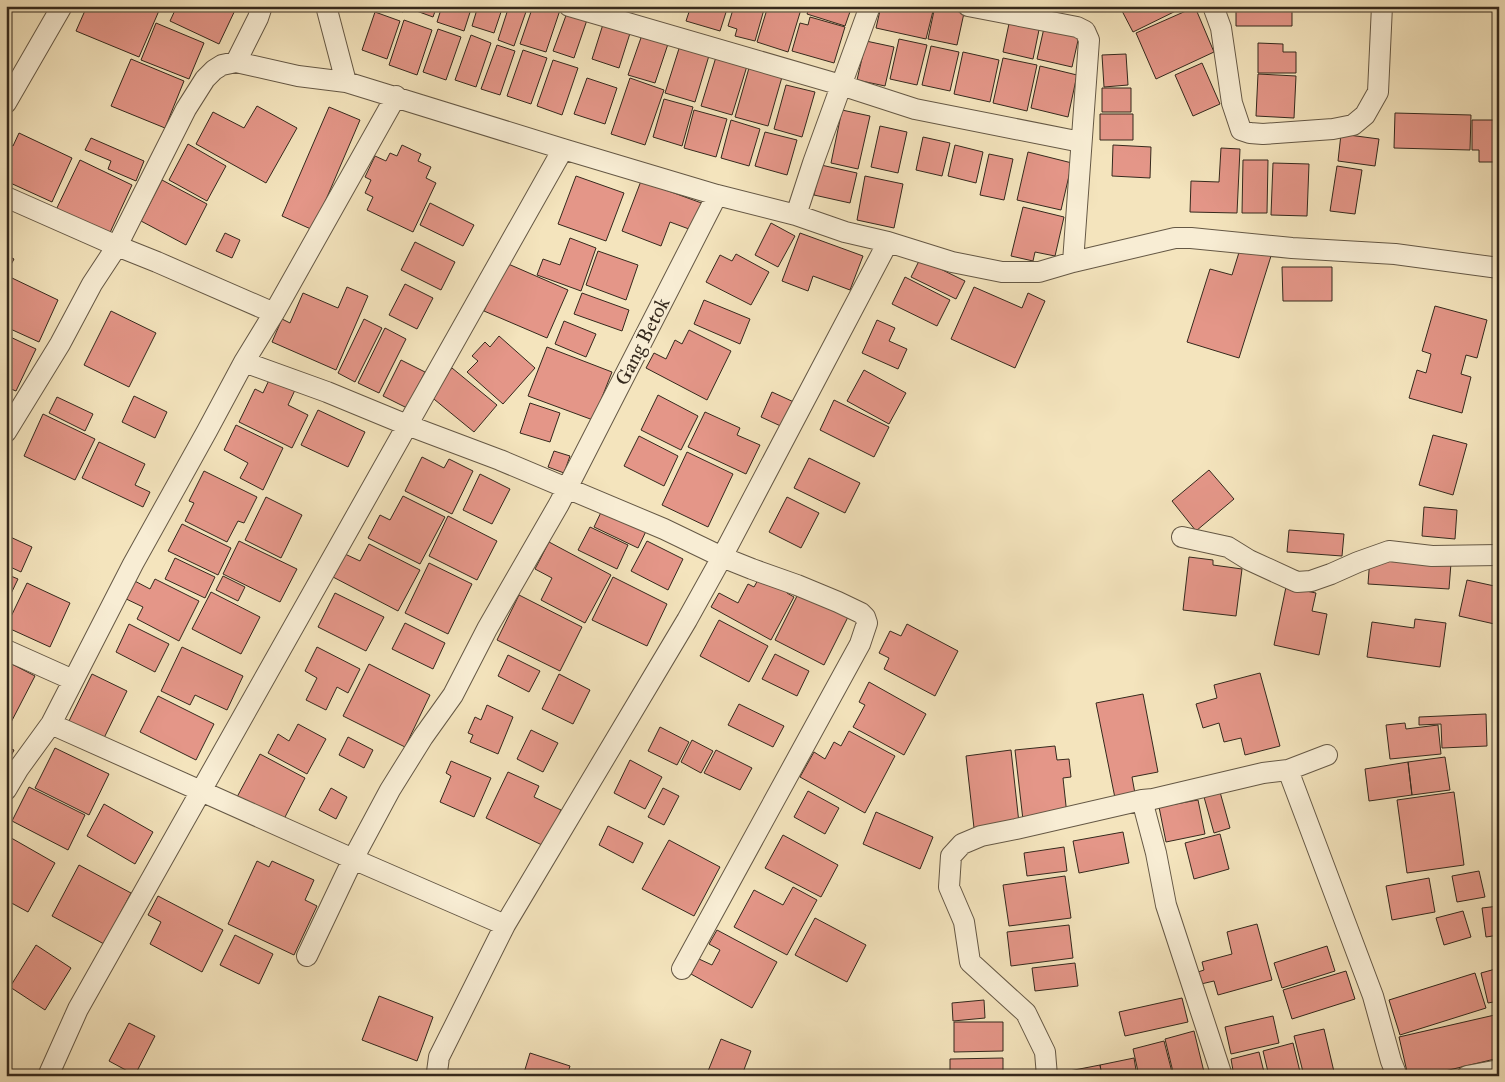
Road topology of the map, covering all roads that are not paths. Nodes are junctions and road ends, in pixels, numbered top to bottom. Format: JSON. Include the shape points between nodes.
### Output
{"nodes":[{"id":1,"x":62,"y":6,"type":"edge"},
{"id":2,"x":262,"y":6,"type":"edge"},
{"id":3,"x":326,"y":6,"type":"edge"},
{"id":4,"x":570,"y":6,"type":"edge"},
{"id":5,"x":870,"y":6,"type":"edge"},
{"id":6,"x":968,"y":6,"type":"edge"},
{"id":7,"x":1212,"y":6,"type":"edge"},
{"id":8,"x":1224,"y":6,"type":"edge"},
{"id":9,"x":1382,"y":6,"type":"edge"},
{"id":10,"x":592,"y":9,"type":"edge"},
{"id":11,"x":1221,"y":28,"type":"junction"},
{"id":12,"x":236,"y":62,"type":"junction"},
{"id":13,"x":337,"y":81,"type":"junction"},
{"id":14,"x":841,"y":85,"type":"junction"},
{"id":15,"x":396,"y":96,"type":"junction"},
{"id":16,"x":6,"y":103,"type":"edge"},
{"id":17,"x":1081,"y":142,"type":"junction"},
{"id":18,"x":563,"y":149,"type":"junction"},
{"id":19,"x":717,"y":195,"type":"junction"},
{"id":20,"x":6,"y":197,"type":"edge"},
{"id":21,"x":796,"y":215,"type":"junction"},
{"id":22,"x":888,"y":242,"type":"junction"},
{"id":23,"x":117,"y":246,"type":"junction"},
{"id":24,"x":1073,"y":262,"type":"junction"},
{"id":25,"x":1499,"y":268,"type":"edge"},
{"id":26,"x":274,"y":313,"type":"junction"},
{"id":27,"x":244,"y":362,"type":"junction"},
{"id":28,"x":407,"y":425,"type":"junction"},
{"id":29,"x":6,"y":432,"type":"edge"},
{"id":30,"x":567,"y":488,"type":"junction"},
{"id":31,"x":1182,"y":537,"type":"dead end"},
{"id":32,"x":1499,"y":555,"type":"edge"},
{"id":33,"x":722,"y":557,"type":"junction"},
{"id":34,"x":6,"y":650,"type":"edge"},
{"id":35,"x":73,"y":680,"type":"junction"},
{"id":36,"x":52,"y":724,"type":"junction"},
{"id":37,"x":1327,"y":756,"type":"dead end"},
{"id":38,"x":1288,"y":770,"type":"junction"},
{"id":39,"x":6,"y":790,"type":"edge"},
{"id":40,"x":200,"y":791,"type":"junction"},
{"id":41,"x":1142,"y":800,"type":"junction"},
{"id":42,"x":353,"y":859,"type":"junction"},
{"id":43,"x":505,"y":925,"type":"junction"},
{"id":44,"x":307,"y":956,"type":"dead end"},
{"id":45,"x":682,"y":969,"type":"dead end"},
{"id":46,"x":1499,"y":1070,"type":"edge"},
{"id":47,"x":48,"y":1076,"type":"edge"},
{"id":48,"x":438,"y":1076,"type":"edge"},
{"id":49,"x":1047,"y":1076,"type":"edge"},
{"id":50,"x":1222,"y":1076,"type":"edge"},
{"id":51,"x":1397,"y":1076,"type":"edge"},
{"id":52,"x":1467,"y":1076,"type":"edge"}],
"edges":[{"from":1,"to":16,"type":"street"},
{"from":2,"to":12,"type":"street"},
{"from":3,"to":13,"type":"street"},
{"from":4,"to":10,"type":"street"},
{"from":5,"to":14,"type":"street"},
{"from":6,"to":17,"type":"street","via":[[1085,31],[1089,40]]},
{"from":7,"to":11,"type":"street"},
{"from":8,"to":11,"type":"street"},
{"from":9,"to":11,"type":"street","via":[[1378,92],[1365,115],[1353,125],[1333,129],[1263,134],[1240,130],[1232,103]]},
{"from":10,"to":14,"type":"street"},
{"from":12,"to":13,"type":"street"},
{"from":12,"to":23,"type":"street","via":[[222,65],[205,79],[186,109]]},
{"from":13,"to":15,"type":"street"},
{"from":14,"to":17,"type":"street","via":[[915,108]]},
{"from":14,"to":21,"type":"street"},
{"from":15,"to":18,"type":"street"},
{"from":15,"to":26,"type":"street"},
{"from":17,"to":24,"type":"street"},
{"from":18,"to":19,"type":"street"},
{"from":18,"to":28,"type":"street"},
{"from":19,"to":21,"type":"street"},
{"from":19,"to":30,"type":"street","name":"Gang Betok"},
{"from":20,"to":23,"type":"street"},
{"from":21,"to":22,"type":"street","via":[[844,232]]},
{"from":22,"to":24,"type":"street","via":[[952,262],[1002,272],[1039,272]]},
{"from":22,"to":33,"type":"street"},
{"from":23,"to":26,"type":"street"},
{"from":23,"to":29,"type":"street"},
{"from":24,"to":25,"type":"street","via":[[1174,238],[1191,238],[1396,254]]},
{"from":26,"to":27,"type":"street"},
{"from":27,"to":28,"type":"street"},
{"from":27,"to":35,"type":"street"},
{"from":28,"to":30,"type":"street"},
{"from":28,"to":40,"type":"street"},
{"from":30,"to":33,"type":"street"},
{"from":30,"to":42,"type":"street","name":"Gang Betok","via":[[453,695],[390,790]]},
{"from":31,"to":32,"type":"street","via":[[1228,547],[1297,582],[1311,581],[1389,552],[1432,556]]},
{"from":33,"to":43,"type":"street"},
{"from":33,"to":45,"type":"street","via":[[838,602],[861,613],[867,623],[860,644]]},
{"from":34,"to":35,"type":"street"},
{"from":35,"to":36,"type":"street"},
{"from":36,"to":39,"type":"street"},
{"from":36,"to":40,"type":"street"},
{"from":37,"to":38,"type":"street"},
{"from":38,"to":41,"type":"street","via":[[1263,772]]},
{"from":38,"to":51,"type":"street","via":[[1373,996]]},
{"from":40,"to":42,"type":"street"},
{"from":40,"to":47,"type":"street","via":[[78,1009]]},
{"from":41,"to":49,"type":"street","via":[[981,836],[962,844],[951,856],[949,887],[964,922],[970,962],[1026,1013],[1045,1052]]},
{"from":41,"to":50,"type":"street","via":[[1166,905]]},
{"from":42,"to":43,"type":"street"},
{"from":42,"to":44,"type":"street","name":"Gang Betok"},
{"from":43,"to":48,"type":"street","via":[[439,1057]]},
{"from":46,"to":52,"type":"street"}]}
